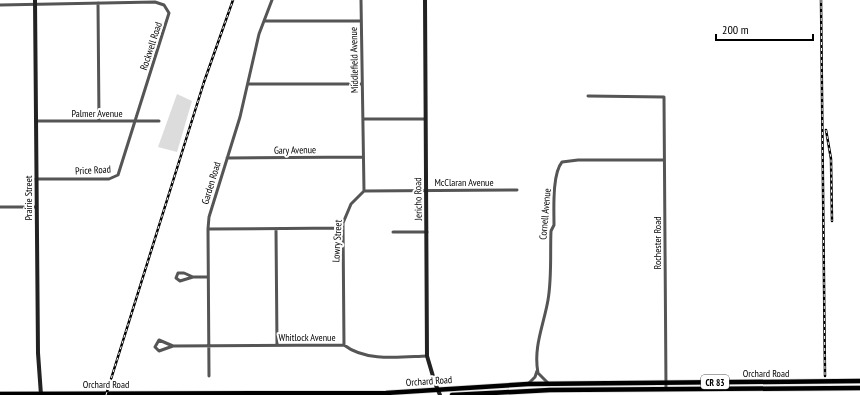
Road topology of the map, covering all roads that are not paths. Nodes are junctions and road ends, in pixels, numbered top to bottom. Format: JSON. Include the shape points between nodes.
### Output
{"nodes":[{"id":1,"x":272,"y":0,"type":"edge"},
{"id":2,"x":361,"y":0,"type":"edge"},
{"id":3,"x":425,"y":0,"type":"edge"},
{"id":4,"x":35,"y":2,"type":"edge"},
{"id":5,"x":98,"y":3,"type":"junction"},
{"id":6,"x":0,"y":5,"type":"edge"},
{"id":7,"x":264,"y":21,"type":"junction"},
{"id":8,"x":361,"y":21,"type":"junction"},
{"id":9,"x":248,"y":84,"type":"junction"},
{"id":10,"x":362,"y":84,"type":"junction"},
{"id":11,"x":588,"y":96,"type":"dead end"},
{"id":12,"x":363,"y":119,"type":"junction"},
{"id":13,"x":426,"y":119,"type":"junction"},
{"id":14,"x":36,"y":121,"type":"junction"},
{"id":15,"x":99,"y":121,"type":"junction"},
{"id":16,"x":136,"y":121,"type":"junction"},
{"id":17,"x":159,"y":121,"type":"dead end"},
{"id":18,"x":363,"y":157,"type":"junction"},
{"id":19,"x":227,"y":158,"type":"junction"},
{"id":20,"x":664,"y":160,"type":"junction"},
{"id":21,"x":36,"y":179,"type":"junction"},
{"id":22,"x":426,"y":190,"type":"junction"},
{"id":23,"x":517,"y":190,"type":"dead end"},
{"id":24,"x":364,"y":191,"type":"junction"},
{"id":25,"x":0,"y":207,"type":"edge"},
{"id":26,"x":36,"y":207,"type":"junction"},
{"id":27,"x":343,"y":228,"type":"junction"},
{"id":28,"x":208,"y":229,"type":"junction"},
{"id":29,"x":276,"y":229,"type":"junction"},
{"id":30,"x":393,"y":232,"type":"dead end"},
{"id":31,"x":427,"y":232,"type":"junction"},
{"id":32,"x":193,"y":277,"type":"junction"},
{"id":33,"x":208,"y":277,"type":"junction"},
{"id":34,"x":277,"y":345,"type":"junction"},
{"id":35,"x":344,"y":345,"type":"junction"},
{"id":36,"x":172,"y":346,"type":"junction"},
{"id":37,"x":209,"y":346,"type":"junction"},
{"id":38,"x":427,"y":356,"type":"junction"},
{"id":39,"x":537,"y":370,"type":"junction"},
{"id":40,"x":209,"y":376,"type":"dead end"},
{"id":41,"x":860,"y":381,"type":"edge"},
{"id":42,"x":666,"y":382,"type":"junction"},
{"id":43,"x":528,"y":384,"type":"junction"},
{"id":44,"x":548,"y":384,"type":"junction"},
{"id":45,"x":860,"y":388,"type":"edge"},
{"id":46,"x":666,"y":389,"type":"junction"},
{"id":47,"x":438,"y":390,"type":"junction"},
{"id":48,"x":0,"y":394,"type":"edge"},
{"id":49,"x":41,"y":394,"type":"edge"},
{"id":50,"x":440,"y":395,"type":"edge"},
{"id":51,"x":452,"y":395,"type":"edge"},
{"id":52,"x":462,"y":395,"type":"edge"}],
"edges":[{"from":1,"to":7,"type":"street","name":"Garden Road"},
{"from":2,"to":8,"type":"street","name":"Middlefield Avenue"},
{"from":3,"to":13,"type":"street","name":"Jericho Road"},
{"from":4,"to":5,"type":"street","name":"Rockwell Road"},
{"from":4,"to":6,"type":"street","name":"Rockwell Road"},
{"from":4,"to":14,"type":"street","name":"Prairie Street"},
{"from":5,"to":15,"type":"street"},
{"from":5,"to":16,"type":"street","name":"Rockwell Road","via":[[155,2],[164,5],[169,13]]},
{"from":7,"to":8,"type":"street"},
{"from":7,"to":9,"type":"street","name":"Garden Road"},
{"from":8,"to":10,"type":"street","name":"Middlefield Avenue"},
{"from":9,"to":10,"type":"street"},
{"from":9,"to":19,"type":"street","name":"Garden Road"},
{"from":10,"to":12,"type":"street","name":"Middlefield Avenue"},
{"from":11,"to":20,"type":"street","name":"Rochester Road","via":[[664,97]]},
{"from":12,"to":13,"type":"street"},
{"from":12,"to":18,"type":"street"},
{"from":13,"to":22,"type":"street","name":"Jericho Road"},
{"from":14,"to":15,"type":"street","name":"Palmer Avenue"},
{"from":14,"to":21,"type":"street","name":"Prairie Street"},
{"from":15,"to":16,"type":"street","name":"Palmer Avenue"},
{"from":16,"to":17,"type":"street","name":"Palmer Avenue"},
{"from":16,"to":21,"type":"street","name":"Price Road","via":[[120,172],[116,177]]},
{"from":18,"to":19,"type":"street","name":"Gary Avenue"},
{"from":18,"to":24,"type":"street"},
{"from":19,"to":28,"type":"street","name":"Garden Road","via":[[209,217]]},
{"from":20,"to":39,"type":"street","name":"Cornell Avenue","via":[[578,160],[562,162],[558,166],[554,225],[551,231],[549,290],[539,335]]},
{"from":20,"to":42,"type":"street","name":"Rochester Road"},
{"from":21,"to":26,"type":"street","name":"Prairie Street"},
{"from":22,"to":23,"type":"street","name":"McClaran Avenue"},
{"from":22,"to":24,"type":"street","name":"McClaran Avenue"},
{"from":22,"to":31,"type":"street","name":"Jericho Road"},
{"from":24,"to":27,"type":"street","name":"Lowry Street","via":[[351,204]]},
{"from":25,"to":26,"type":"street"},
{"from":26,"to":49,"type":"street","name":"Prairie Street"},
{"from":27,"to":29,"type":"street"},
{"from":27,"to":35,"type":"street","name":"Lowry Street"},
{"from":28,"to":29,"type":"street"},
{"from":28,"to":33,"type":"street","name":"Garden Road"},
{"from":29,"to":34,"type":"street"},
{"from":30,"to":31,"type":"street"},
{"from":31,"to":38,"type":"street","name":"Jericho Road"},
{"from":32,"to":32,"type":"street","via":[[181,273],[176,278],[180,281]]},
{"from":32,"to":33,"type":"street"},
{"from":33,"to":37,"type":"street","name":"Garden Road"},
{"from":34,"to":35,"type":"street","name":"Whitlock Avenue"},
{"from":34,"to":37,"type":"street","name":"Whitlock Avenue"},
{"from":35,"to":38,"type":"street","name":"Whitlock Avenue","via":[[357,353],[370,356]]},
{"from":36,"to":36,"type":"street","via":[[159,351],[155,347],[159,340]]},
{"from":36,"to":37,"type":"street","name":"Whitlock Avenue"},
{"from":37,"to":40,"type":"street","name":"Garden Road"},
{"from":38,"to":47,"type":"street","name":"Jericho Road"},
{"from":39,"to":43,"type":"street","name":"Cornell Avenue","via":[[535,377]]},
{"from":39,"to":44,"type":"street","via":[[539,376]]},
{"from":41,"to":42,"type":"main road","name":"Orchard Road","number":"CR 83"},
{"from":42,"to":44,"type":"main road","name":"Orchard Road","number":"CR 83"},
{"from":42,"to":46,"type":"street","name":"Rochester Road"},
{"from":43,"to":44,"type":"main road","name":"Orchard Road","number":"CR 83"},
{"from":43,"to":47,"type":"main road","name":"Orchard Road","number":"CR 83"},
{"from":45,"to":46,"type":"main road","name":"Orchard Road","number":"CR 83"},
{"from":46,"to":52,"type":"main road","name":"Orchard Road","number":"CR 83","via":[[550,390]]},
{"from":47,"to":49,"type":"main road","name":"Orchard Road","number":"CR 83","via":[[371,393]]},
{"from":47,"to":50,"type":"street","name":"Jericho Road"},
{"from":48,"to":49,"type":"main road","name":"Orchard Road","number":"CR 83"},
{"from":51,"to":52,"type":"main road","name":"Orchard Road","number":"CR 83"}]}
